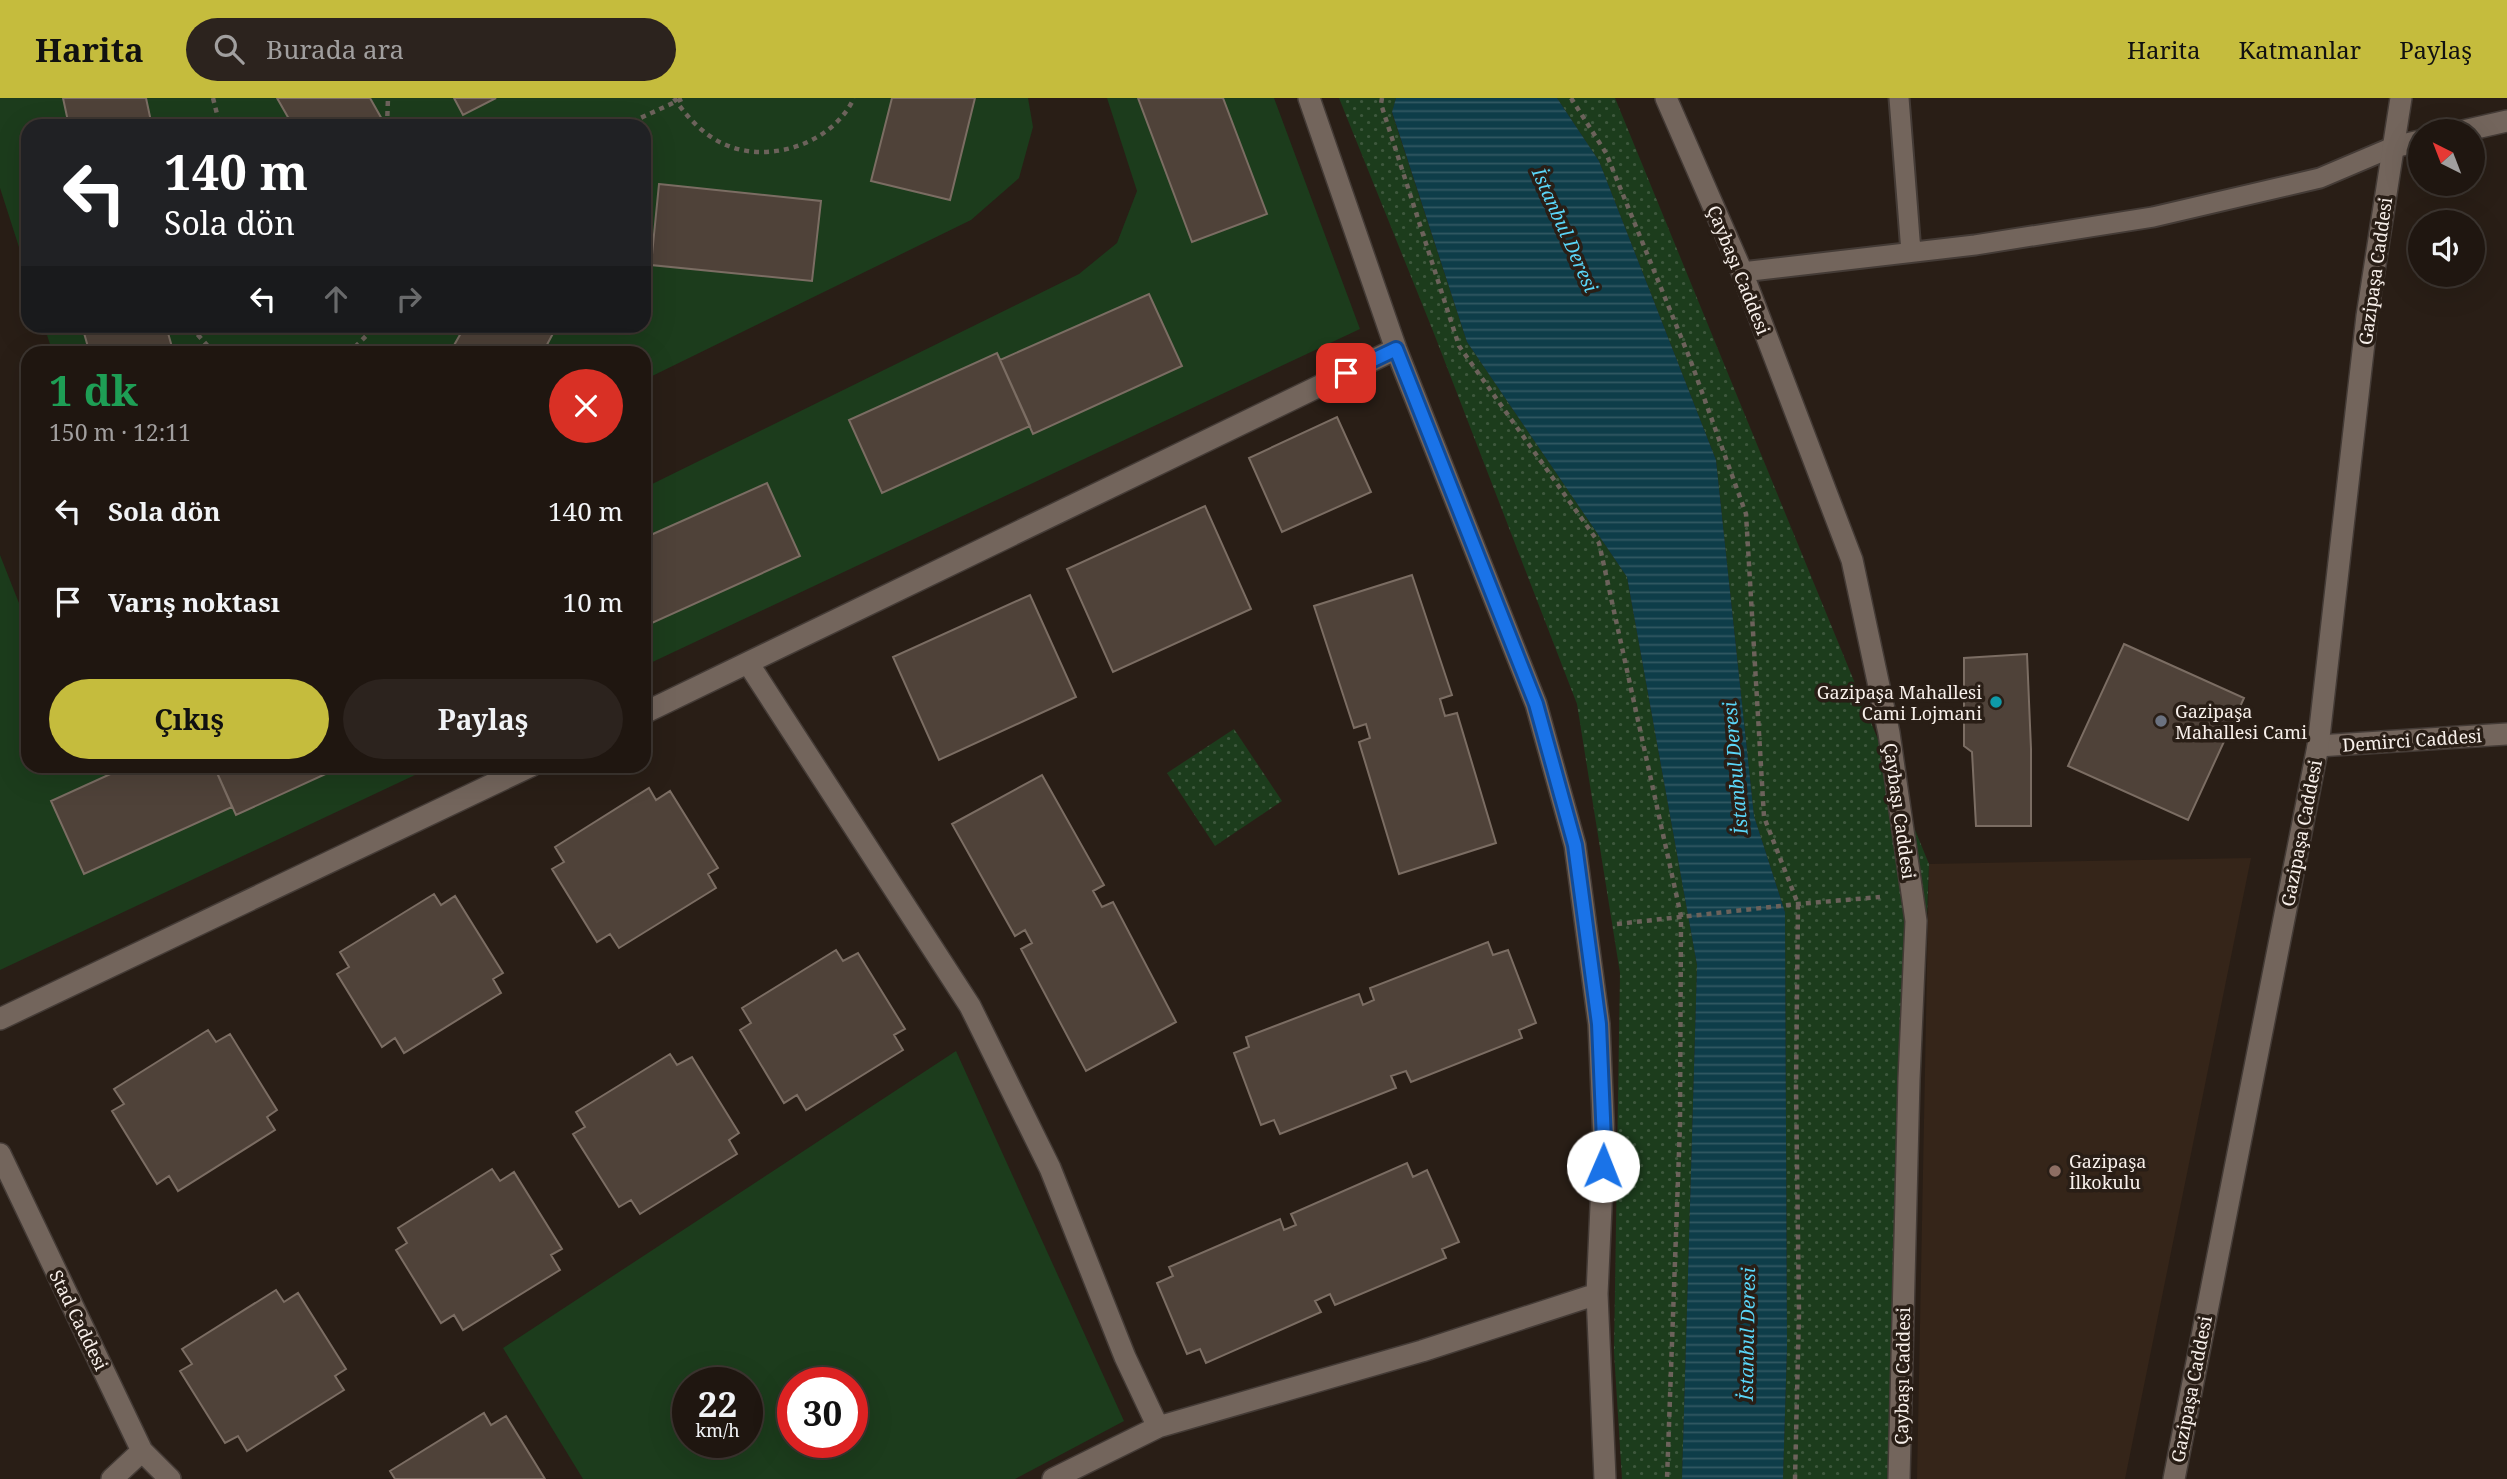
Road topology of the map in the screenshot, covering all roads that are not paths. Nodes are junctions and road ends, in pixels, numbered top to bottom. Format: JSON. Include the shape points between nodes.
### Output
{"nodes":[{"id":1,"x":1308,"y":98,"type":"edge"},
{"id":2,"x":1666,"y":98,"type":"edge"},
{"id":3,"x":1899,"y":98,"type":"edge"},
{"id":4,"x":2401,"y":98,"type":"edge"},
{"id":5,"x":2507,"y":121,"type":"edge"},
{"id":6,"x":2485,"y":126,"type":"edge"},
{"id":7,"x":2408,"y":144,"type":"edge"},
{"id":8,"x":2393,"y":147,"type":"junction"},
{"id":9,"x":1911,"y":252,"type":"junction"},
{"id":10,"x":1742,"y":272,"type":"junction"},
{"id":11,"x":1396,"y":349,"type":"junction"},
{"id":12,"x":748,"y":663,"type":"junction"},
{"id":13,"x":651,"y":710,"type":"edge"},
{"id":14,"x":2507,"y":734,"type":"edge"},
{"id":15,"x":2318,"y":746,"type":"junction"},
{"id":16,"x":516,"y":773,"type":"edge"},
{"id":17,"x":0,"y":1019,"type":"edge"},
{"id":18,"x":0,"y":1154,"type":"edge"},
{"id":19,"x":1597,"y":1294,"type":"junction"},
{"id":20,"x":1158,"y":1427,"type":"junction"},
{"id":21,"x":142,"y":1451,"type":"junction"},
{"id":22,"x":113,"y":1479,"type":"edge"},
{"id":23,"x":170,"y":1479,"type":"edge"},
{"id":24,"x":1053,"y":1479,"type":"edge"},
{"id":25,"x":1605,"y":1479,"type":"edge"},
{"id":26,"x":1899,"y":1479,"type":"edge"},
{"id":27,"x":2174,"y":1479,"type":"edge"}],
"edges":[{"from":1,"to":11,"type":"street"},
{"from":2,"to":10,"type":"street","name":"Çaybaşı Caddesi"},
{"from":3,"to":9,"type":"lane"},
{"from":4,"to":8,"type":"street","name":"Gazipaşa Caddesi"},
{"from":5,"to":6,"type":"street"},
{"from":7,"to":8,"type":"street"},
{"from":8,"to":9,"type":"lane","via":[[2320,178],[2153,217]]},
{"from":8,"to":15,"type":"street","name":"Gazipaşa Caddesi","via":[[2367,316]]},
{"from":9,"to":10,"type":"lane"},
{"from":10,"to":26,"type":"street","name":"Çaybaşı Caddesi","via":[[1852,560],[1889,733],[1916,921]]},
{"from":11,"to":12,"type":"street"},
{"from":11,"to":19,"type":"street","via":[[1536,704],[1575,845],[1599,1024],[1604,1141]]},
{"from":12,"to":13,"type":"street"},
{"from":12,"to":20,"type":"street","via":[[970,1006],[1050,1168],[1125,1357]]},
{"from":14,"to":15,"type":"street","name":"Demirci Caddesi"},
{"from":15,"to":27,"type":"street","name":"Gazipaşa Caddesi"},
{"from":16,"to":17,"type":"street"},
{"from":18,"to":21,"type":"street","name":"Stad Caddesi"},
{"from":19,"to":20,"type":"street","via":[[1422,1351]]},
{"from":19,"to":25,"type":"street"},
{"from":20,"to":24,"type":"street"},
{"from":21,"to":22,"type":"street"},
{"from":21,"to":23,"type":"street","name":"Stad Caddesi"}]}
